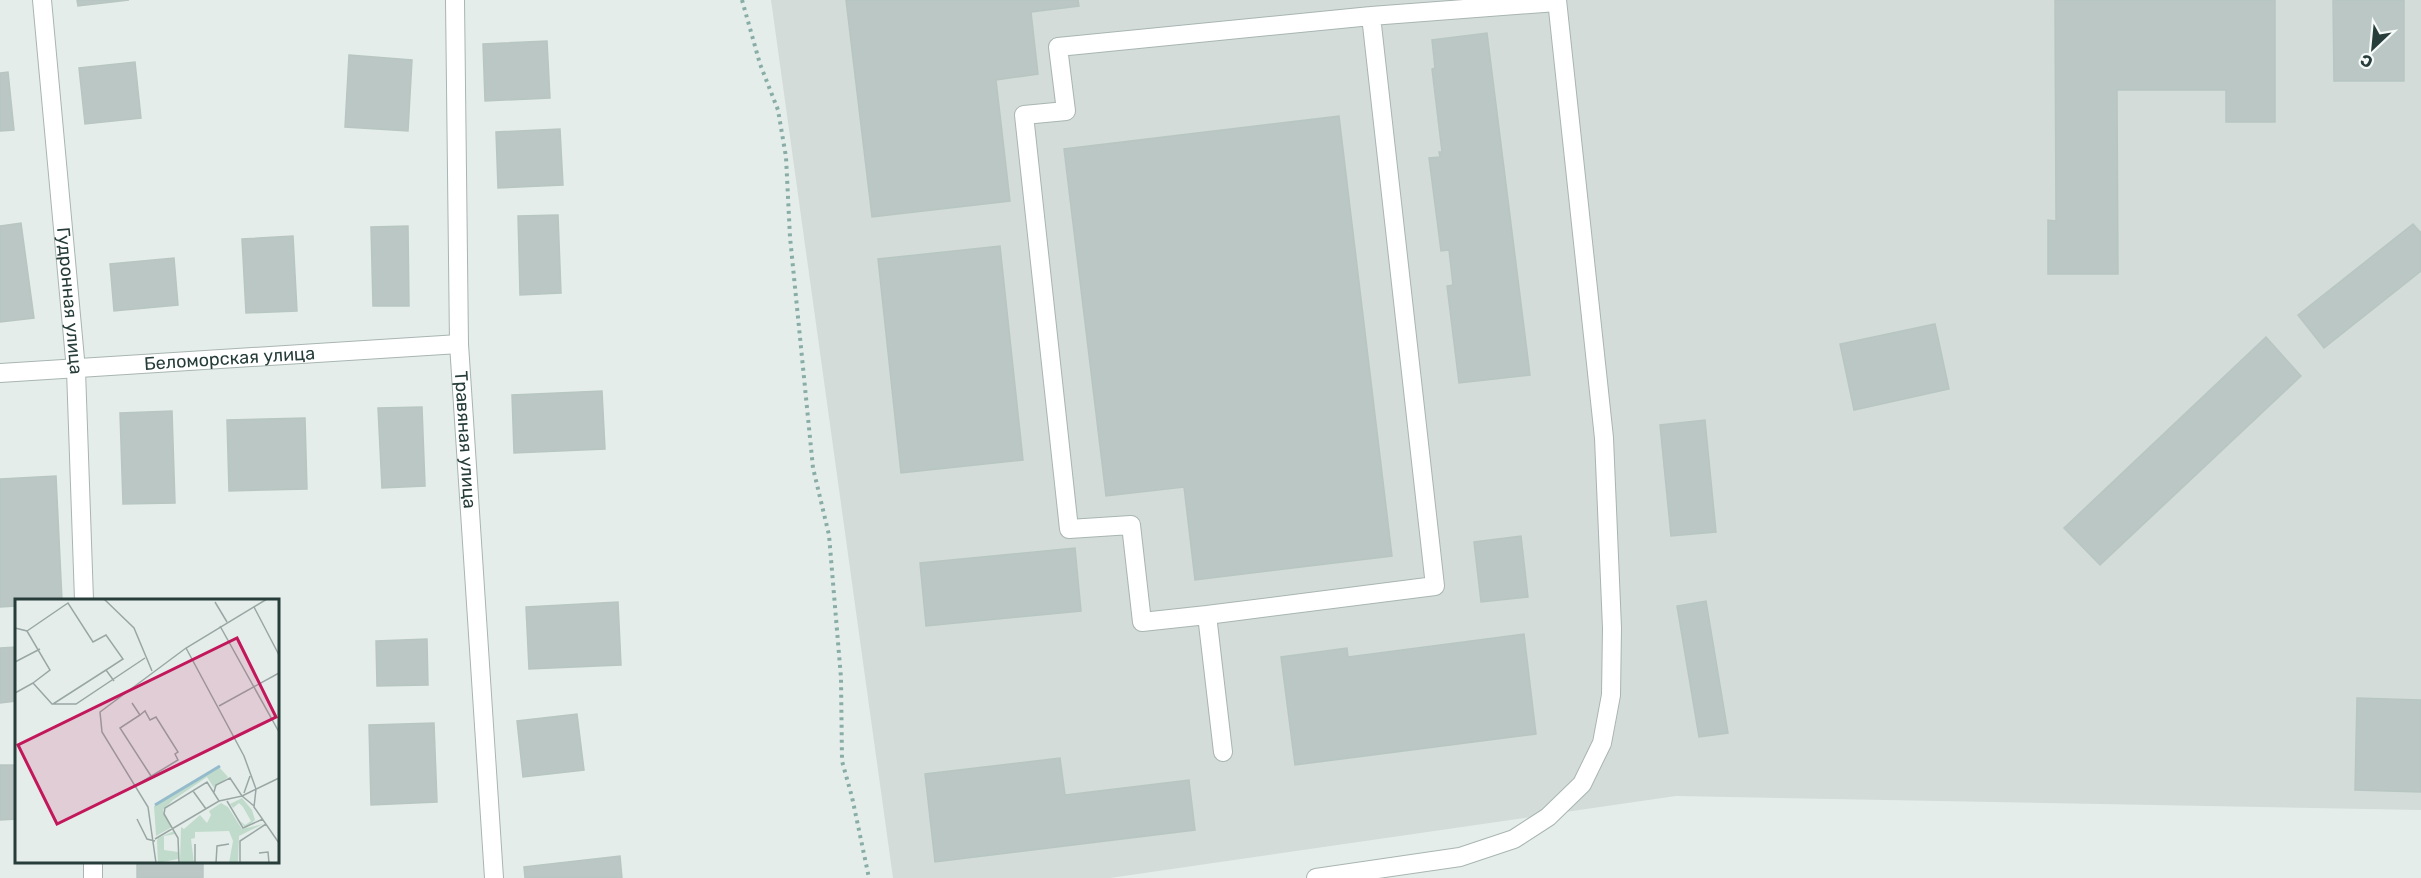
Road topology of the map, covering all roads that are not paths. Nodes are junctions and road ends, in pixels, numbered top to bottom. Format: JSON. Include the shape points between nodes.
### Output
{"nodes":[{"id":1,"x":42,"y":0,"type":"edge"},
{"id":2,"x":455,"y":0,"type":"edge"},
{"id":3,"x":1557,"y":1,"type":"edge"},
{"id":4,"x":1371,"y":16,"type":"junction"},
{"id":5,"x":459,"y":344,"type":"junction"},
{"id":6,"x":76,"y":370,"type":"junction"},
{"id":7,"x":0,"y":373,"type":"edge"},
{"id":8,"x":84,"y":599,"type":"edge"},
{"id":9,"x":1207,"y":615,"type":"junction"},
{"id":10,"x":1223,"y":752,"type":"dead end"},
{"id":11,"x":494,"y":878,"type":"edge"},
{"id":12,"x":1316,"y":878,"type":"edge"}],
"edges":[{"from":1,"to":6,"type":"street","name":"Гудронная улица"},
{"from":2,"to":5,"type":"street","name":"Травяная улица"},
{"from":3,"to":4,"type":"street"},
{"from":3,"to":12,"type":"street","via":[[1604,438],[1612,628],[1611,695],[1602,743],[1582,784],[1548,817],[1514,839],[1460,857]]},
{"from":4,"to":9,"type":"street","via":[[1435,586]]},
{"from":4,"to":9,"type":"street","via":[[1058,47],[1066,111],[1024,115],[1069,529],[1131,525],[1142,622]]},
{"from":5,"to":6,"type":"street","name":"Беломорская улица"},
{"from":5,"to":11,"type":"street","name":"Травяная улица"},
{"from":6,"to":7,"type":"street","name":"Беломорская улица"},
{"from":6,"to":8,"type":"street","name":"Гудронная улица"},
{"from":9,"to":10,"type":"street"}]}
